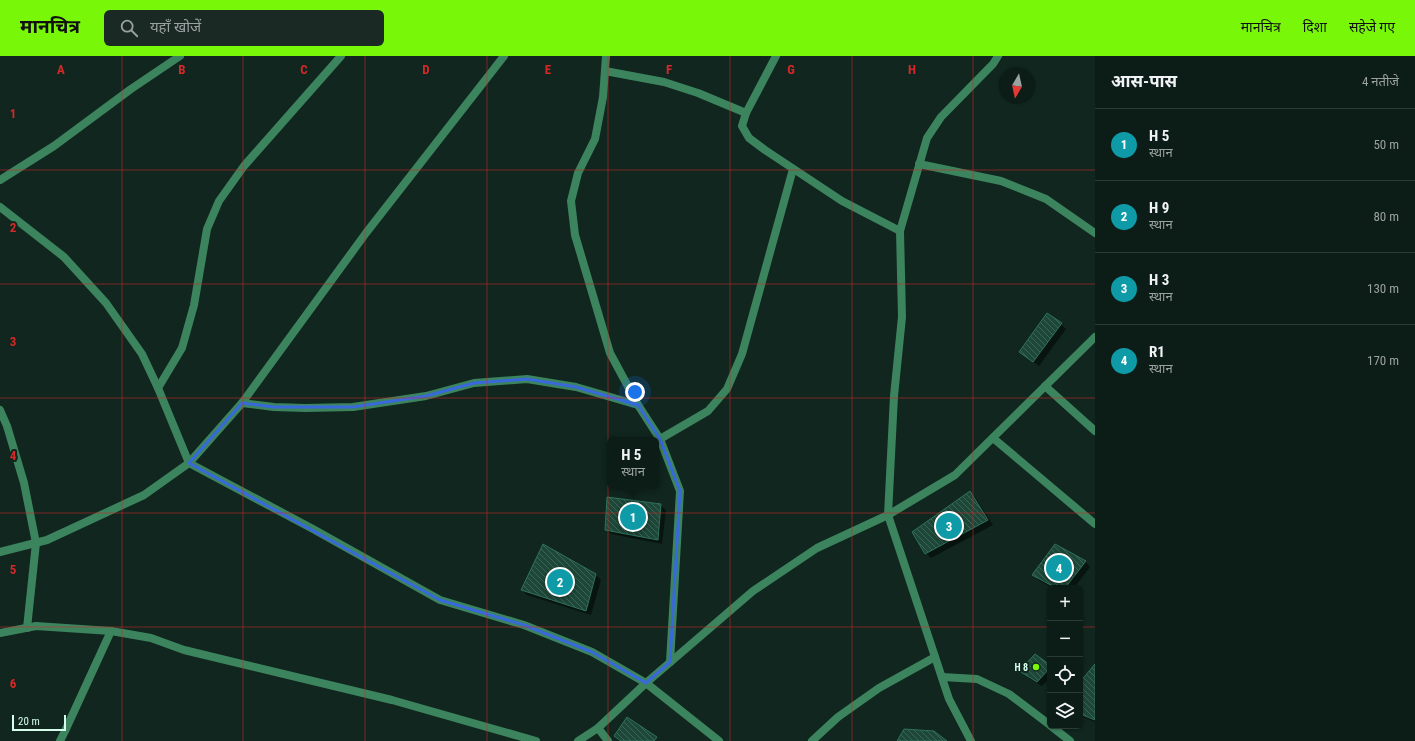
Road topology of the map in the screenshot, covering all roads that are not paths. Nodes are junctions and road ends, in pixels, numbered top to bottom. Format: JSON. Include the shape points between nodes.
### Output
{"nodes":[{"id":1,"x":180,"y":56,"type":"edge"},
{"id":2,"x":341,"y":56,"type":"edge"},
{"id":3,"x":504,"y":56,"type":"edge"},
{"id":4,"x":606,"y":56,"type":"edge"},
{"id":5,"x":776,"y":56,"type":"edge"},
{"id":6,"x":998,"y":56,"type":"edge"},
{"id":7,"x":605,"y":71,"type":"junction"},
{"id":8,"x":746,"y":112,"type":"junction"},
{"id":9,"x":919,"y":164,"type":"junction"},
{"id":10,"x":793,"y":169,"type":"junction"},
{"id":11,"x":0,"y":180,"type":"edge"},
{"id":12,"x":0,"y":207,"type":"edge"},
{"id":13,"x":900,"y":231,"type":"junction"},
{"id":14,"x":1095,"y":233,"type":"edge"},
{"id":15,"x":1095,"y":337,"type":"edge"},
{"id":16,"x":1045,"y":386,"type":"junction"},
{"id":17,"x":158,"y":388,"type":"junction"},
{"id":18,"x":242,"y":403,"type":"junction"},
{"id":19,"x":638,"y":405,"type":"junction"},
{"id":20,"x":0,"y":410,"type":"edge"},
{"id":21,"x":1095,"y":431,"type":"edge"},
{"id":22,"x":660,"y":438,"type":"junction"},
{"id":23,"x":993,"y":438,"type":"junction"},
{"id":24,"x":189,"y":464,"type":"junction"},
{"id":25,"x":888,"y":515,"type":"junction"},
{"id":26,"x":1095,"y":524,"type":"edge"},
{"id":27,"x":36,"y":543,"type":"junction"},
{"id":28,"x":0,"y":552,"type":"edge"},
{"id":29,"x":27,"y":628,"type":"junction"},
{"id":30,"x":111,"y":631,"type":"junction"},
{"id":31,"x":0,"y":633,"type":"edge"},
{"id":32,"x":935,"y":657,"type":"junction"},
{"id":33,"x":670,"y":662,"type":"junction"},
{"id":34,"x":942,"y":677,"type":"junction"},
{"id":35,"x":646,"y":683,"type":"junction"},
{"id":36,"x":1047,"y":724,"type":"edge"},
{"id":37,"x":598,"y":728,"type":"junction"},
{"id":38,"x":1054,"y":729,"type":"edge"},
{"id":39,"x":60,"y":741,"type":"edge"},
{"id":40,"x":536,"y":741,"type":"edge"},
{"id":41,"x":578,"y":741,"type":"edge"},
{"id":42,"x":608,"y":741,"type":"edge"},
{"id":43,"x":719,"y":741,"type":"edge"},
{"id":44,"x":812,"y":741,"type":"edge"},
{"id":45,"x":971,"y":741,"type":"edge"},
{"id":46,"x":1070,"y":741,"type":"edge"}],
"edges":[{"from":1,"to":11,"type":"street","via":[[54,146]]},
{"from":2,"to":17,"type":"street","via":[[244,166],[218,201],[207,229],[194,305],[182,348]]},
{"from":3,"to":18,"type":"street","via":[[366,233]]},
{"from":4,"to":7,"type":"street"},
{"from":5,"to":8,"type":"street"},
{"from":6,"to":9,"type":"street","via":[[941,117],[927,138]]},
{"from":7,"to":8,"type":"street","via":[[664,82]]},
{"from":7,"to":19,"type":"street","via":[[596,139],[578,172],[571,201],[575,235],[610,353]]},
{"from":8,"to":10,"type":"street","via":[[742,126],[748,138]]},
{"from":9,"to":13,"type":"street"},
{"from":9,"to":14,"type":"street","via":[[1000,181],[1046,199]]},
{"from":10,"to":13,"type":"street","via":[[842,201]]},
{"from":10,"to":22,"type":"street","via":[[742,354],[727,389],[708,412]]},
{"from":12,"to":17,"type":"street","via":[[64,257],[106,303],[142,354]]},
{"from":13,"to":25,"type":"street","via":[[902,317],[894,396]]},
{"from":15,"to":16,"type":"street"},
{"from":16,"to":21,"type":"street"},
{"from":16,"to":23,"type":"street"},
{"from":17,"to":24,"type":"street"},
{"from":18,"to":19,"type":"street","via":[[274,407],[353,407],[426,396],[474,383],[527,379],[576,388]]},
{"from":18,"to":24,"type":"street"},
{"from":19,"to":22,"type":"street"},
{"from":20,"to":27,"type":"street","via":[[8,426],[24,483]]},
{"from":22,"to":33,"type":"street","via":[[680,491]]},
{"from":23,"to":25,"type":"street","via":[[954,475]]},
{"from":23,"to":26,"type":"street"},
{"from":24,"to":27,"type":"street","via":[[144,495]]},
{"from":24,"to":35,"type":"street","via":[[440,600],[524,626],[592,652]]},
{"from":25,"to":32,"type":"street"},
{"from":25,"to":33,"type":"street","via":[[817,548],[753,591]]},
{"from":27,"to":28,"type":"street"},
{"from":27,"to":29,"type":"street"},
{"from":29,"to":30,"type":"street","via":[[36,626]]},
{"from":29,"to":31,"type":"street"},
{"from":30,"to":39,"type":"street"},
{"from":30,"to":40,"type":"street","via":[[151,638],[192,652],[392,700]]},
{"from":32,"to":34,"type":"street"},
{"from":32,"to":44,"type":"street","via":[[879,688],[838,717]]},
{"from":33,"to":35,"type":"street"},
{"from":34,"to":36,"type":"street","via":[[977,679],[1009,694]]},
{"from":34,"to":45,"type":"street","via":[[949,698]]},
{"from":35,"to":37,"type":"street"},
{"from":35,"to":43,"type":"street"},
{"from":37,"to":41,"type":"street"},
{"from":37,"to":42,"type":"street"},
{"from":38,"to":46,"type":"street"}]}
